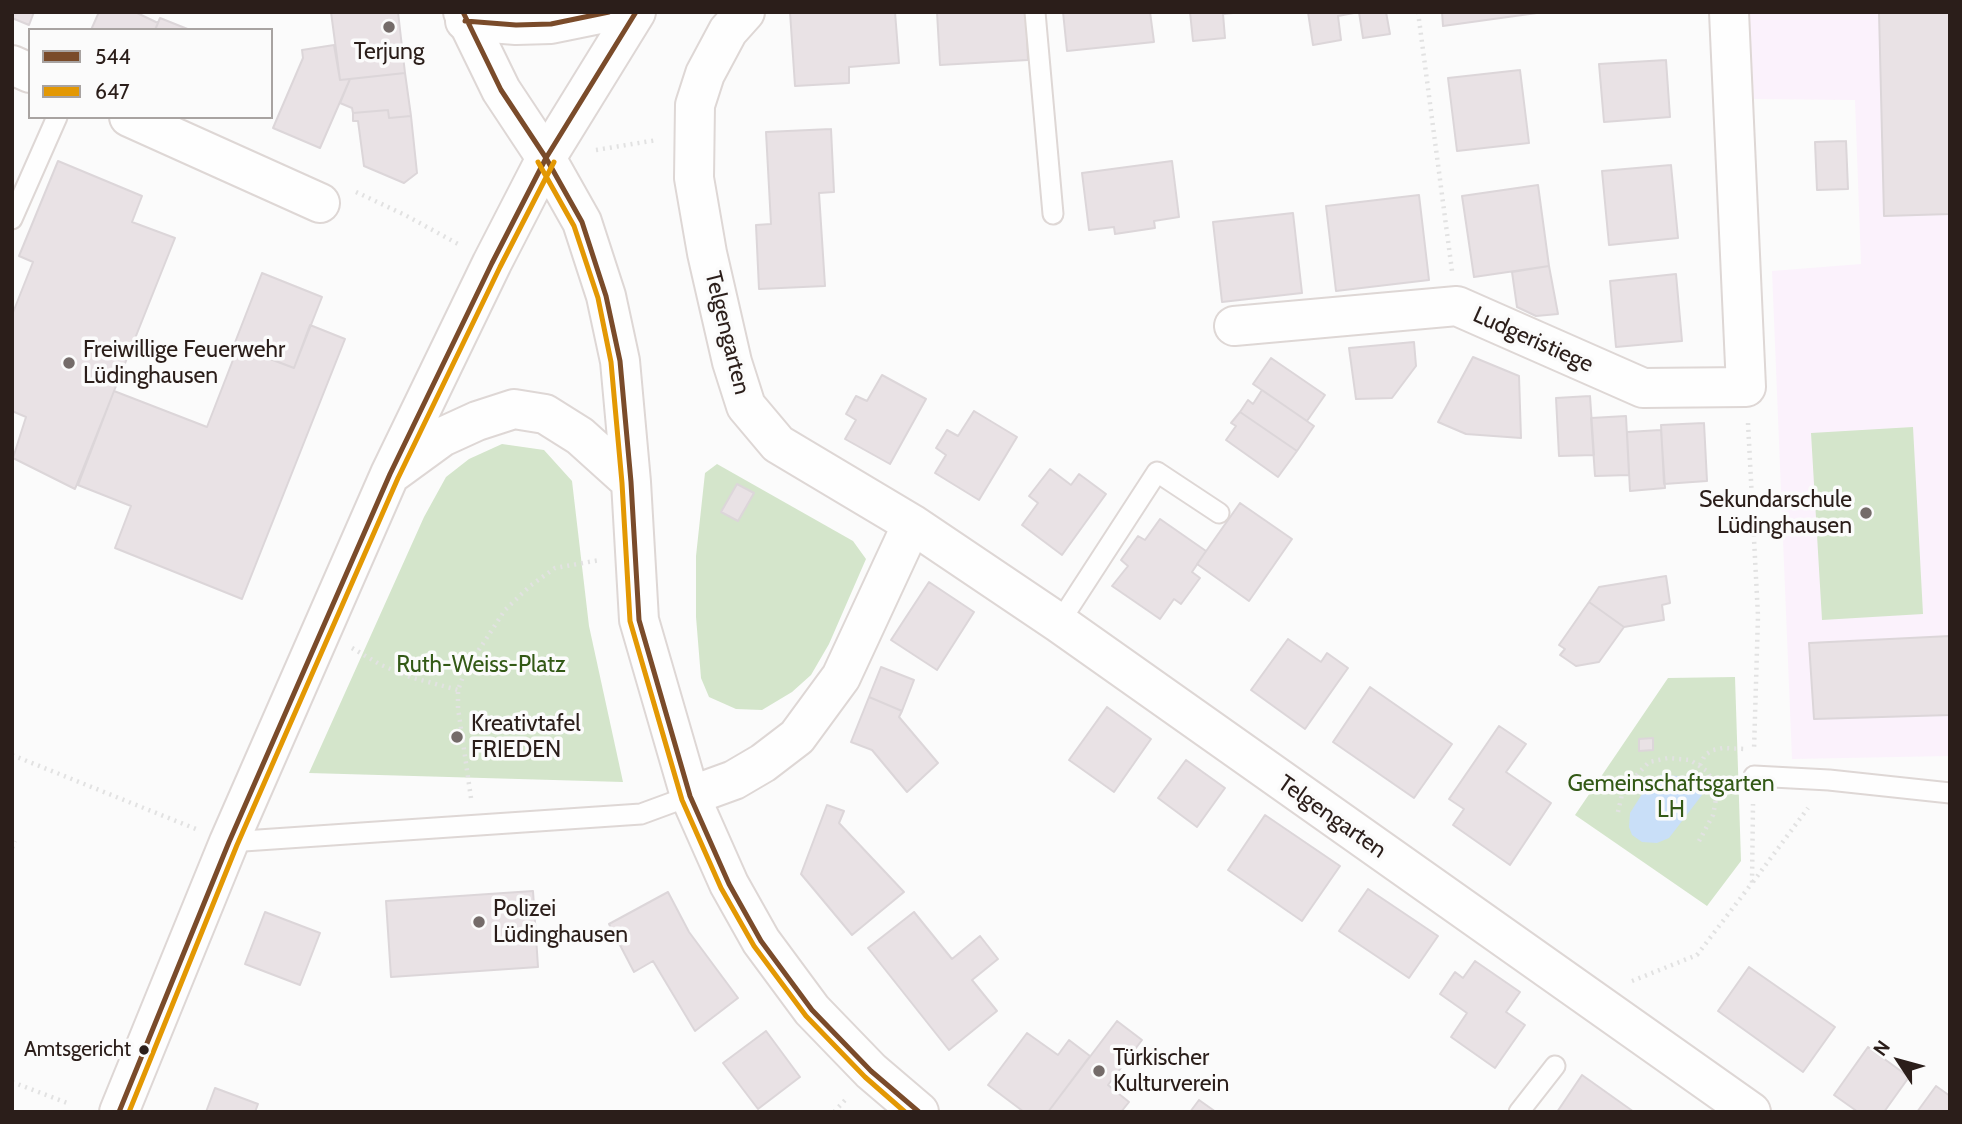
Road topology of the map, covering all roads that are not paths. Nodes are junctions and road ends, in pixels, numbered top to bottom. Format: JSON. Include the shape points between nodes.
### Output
{"nodes":[{"id":1,"x":610,"y":12,"type":"edge"},
{"id":2,"x":636,"y":12,"type":"edge"},
{"id":3,"x":745,"y":12,"type":"edge"},
{"id":4,"x":1035,"y":12,"type":"edge"},
{"id":5,"x":1729,"y":12,"type":"edge"},
{"id":6,"x":464,"y":16,"type":"edge"},
{"id":7,"x":12,"y":65,"type":"edge"},
{"id":8,"x":28,"y":72,"type":"edge"},
{"id":9,"x":56,"y":119,"type":"edge"},
{"id":10,"x":133,"y":119,"type":"edge"},
{"id":11,"x":546,"y":158,"type":"junction"},
{"id":12,"x":320,"y":203,"type":"road end"},
{"id":13,"x":1053,"y":214,"type":"dead end"},
{"id":14,"x":12,"y":219,"type":"edge"},
{"id":15,"x":1234,"y":326,"type":"dead end"},
{"id":16,"x":390,"y":474,"type":"junction"},
{"id":17,"x":631,"y":482,"type":"junction"},
{"id":18,"x":1219,"y":513,"type":"dead end"},
{"id":19,"x":912,"y":524,"type":"junction"},
{"id":20,"x":1059,"y":623,"type":"junction"},
{"id":21,"x":1754,"y":776,"type":"road end"},
{"id":22,"x":1950,"y":793,"type":"edge"},
{"id":23,"x":690,"y":796,"type":"junction"},
{"id":24,"x":229,"y":842,"type":"junction"},
{"id":25,"x":1555,"y":1066,"type":"dead end"},
{"id":26,"x":119,"y":1112,"type":"edge"},
{"id":27,"x":919,"y":1112,"type":"edge"},
{"id":28,"x":1520,"y":1112,"type":"edge"},
{"id":29,"x":1751,"y":1112,"type":"edge"}],
"edges":[{"from":1,"to":6,"type":"street","via":[[551,24],[516,25]]},
{"from":2,"to":11,"type":"street"},
{"from":3,"to":19,"type":"street","name":"Telgengarten","via":[[728,31],[705,74],[695,105],[693,140],[694,178],[707,253],[746,406],[778,444]]},
{"from":4,"to":13,"type":"lane"},
{"from":5,"to":15,"type":"street","name":"Ludgeristiege","via":[[1746,387],[1643,387],[1457,306]]},
{"from":6,"to":11,"type":"street","via":[[501,90]]},
{"from":7,"to":8,"type":"street"},
{"from":9,"to":14,"type":"lane"},
{"from":10,"to":12,"type":"street"},
{"from":11,"to":16,"type":"street"},
{"from":11,"to":17,"type":"street","via":[[582,222],[606,296],[620,361]]},
{"from":16,"to":17,"type":"street","via":[[442,436],[514,409],[545,414],[580,436]]},
{"from":16,"to":24,"type":"street"},
{"from":17,"to":23,"type":"street","via":[[639,620]]},
{"from":18,"to":20,"type":"lane","via":[[1157,472]]},
{"from":19,"to":20,"type":"street","name":"Telgengarten"},
{"from":19,"to":23,"type":"street","via":[[841,677],[797,737],[734,780]]},
{"from":20,"to":29,"type":"street","name":"Telgengarten"},
{"from":21,"to":22,"type":"lane"},
{"from":23,"to":24,"type":"lane","via":[[641,814]]},
{"from":23,"to":27,"type":"street","via":[[729,884],[761,941],[812,1010]]},
{"from":24,"to":26,"type":"street"},
{"from":25,"to":28,"type":"lane"}]}
